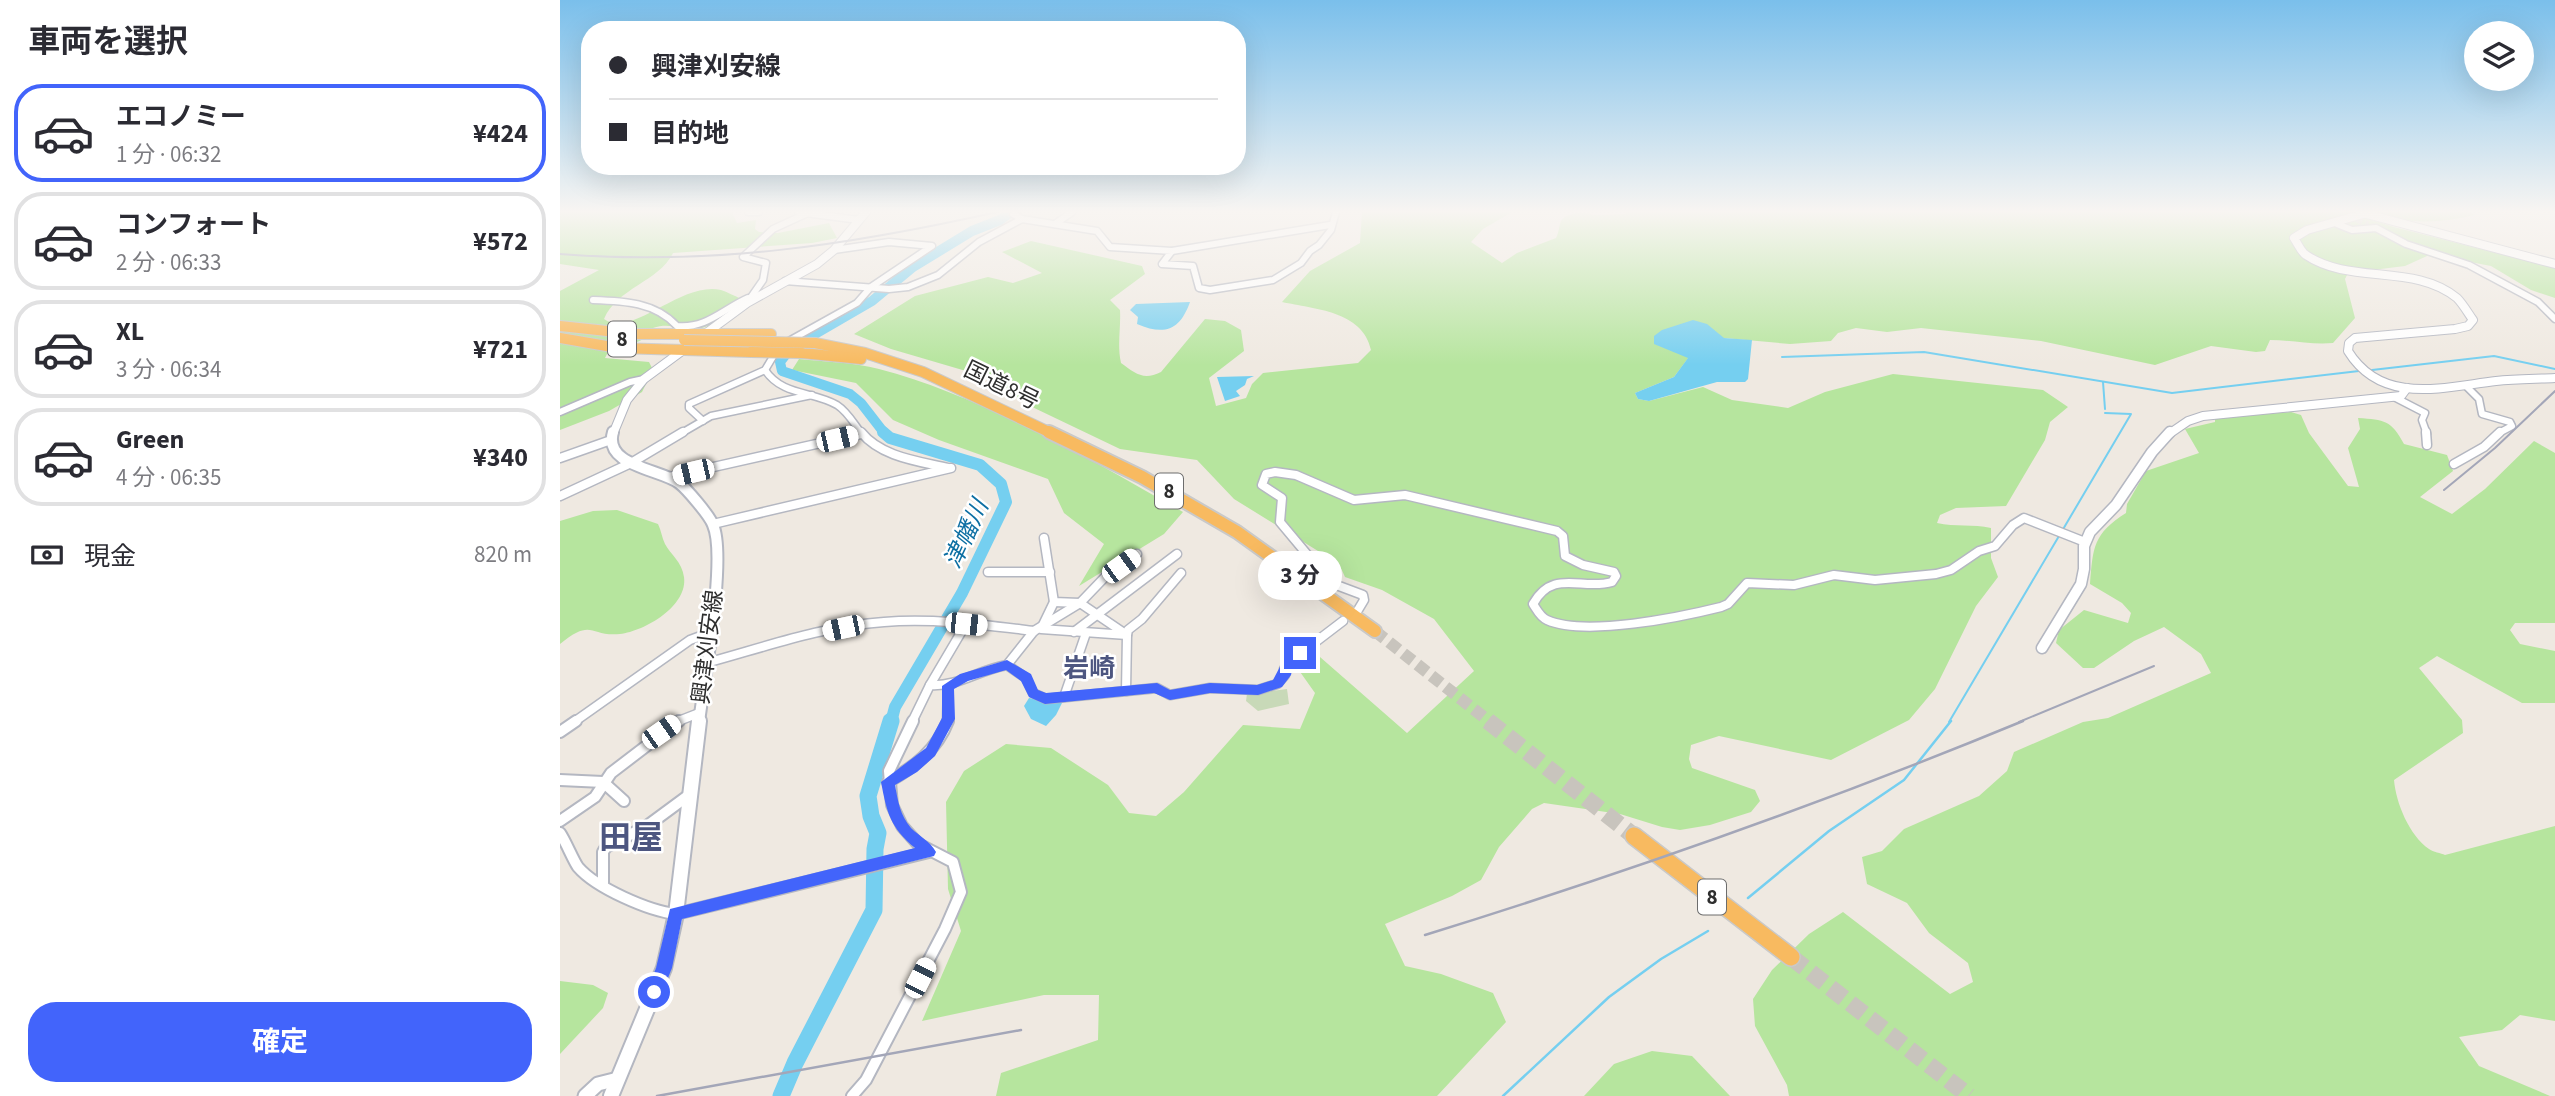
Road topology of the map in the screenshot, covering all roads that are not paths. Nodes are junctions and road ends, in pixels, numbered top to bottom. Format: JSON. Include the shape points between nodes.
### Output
{"nodes":[{"id":1,"x":766,"y":263,"type":"edge"},
{"id":2,"x":818,"y":263,"type":"edge"},
{"id":3,"x":907,"y":263,"type":"edge"},
{"id":4,"x":953,"y":263,"type":"edge"},
{"id":5,"x":1162,"y":263,"type":"edge"},
{"id":6,"x":1301,"y":263,"type":"edge"},
{"id":7,"x":2323,"y":263,"type":"edge"},
{"id":8,"x":2463,"y":263,"type":"edge"},
{"id":9,"x":785,"y":281,"type":"junction"},
{"id":10,"x":875,"y":288,"type":"junction"},
{"id":11,"x":593,"y":300,"type":"dead end"},
{"id":12,"x":747,"y":300,"type":"junction"},
{"id":13,"x":2555,"y":319,"type":"edge"},
{"id":14,"x":560,"y":329,"type":"edge"},
{"id":15,"x":705,"y":333,"type":"junction"},
{"id":16,"x":771,"y":334,"type":"joint"},
{"id":17,"x":560,"y":338,"type":"edge"},
{"id":18,"x":818,"y":341,"type":"junction"},
{"id":19,"x":682,"y":345,"type":"junction"},
{"id":20,"x":802,"y":353,"type":"joint"},
{"id":21,"x":765,"y":370,"type":"junction"},
{"id":22,"x":2555,"y":378,"type":"edge"},
{"id":23,"x":643,"y":379,"type":"junction"},
{"id":24,"x":945,"y":382,"type":"junction"},
{"id":25,"x":2466,"y":386,"type":"junction"},
{"id":26,"x":2407,"y":388,"type":"junction"},
{"id":27,"x":813,"y":395,"type":"junction"},
{"id":28,"x":2395,"y":397,"type":"junction"},
{"id":29,"x":560,"y":412,"type":"edge"},
{"id":30,"x":704,"y":421,"type":"junction"},
{"id":31,"x":861,"y":434,"type":"junction"},
{"id":32,"x":611,"y":440,"type":"junction"},
{"id":33,"x":2427,"y":444,"type":"dead end"},
{"id":34,"x":560,"y":458,"type":"edge"},
{"id":35,"x":631,"y":463,"type":"junction"},
{"id":36,"x":2454,"y":464,"type":"dead end"},
{"id":37,"x":669,"y":477,"type":"junction"},
{"id":38,"x":560,"y":496,"type":"edge"},
{"id":39,"x":713,"y":524,"type":"junction"},
{"id":40,"x":1044,"y":538,"type":"dead end"},
{"id":41,"x":2085,"y":542,"type":"junction"},
{"id":42,"x":1137,"y":554,"type":"dead end"},
{"id":43,"x":1177,"y":554,"type":"dead end"},
{"id":44,"x":988,"y":572,"type":"dead end"},
{"id":45,"x":1050,"y":572,"type":"junction"},
{"id":46,"x":1181,"y":573,"type":"dead end"},
{"id":47,"x":1054,"y":602,"type":"junction"},
{"id":48,"x":1080,"y":603,"type":"junction"},
{"id":49,"x":1358,"y":610,"type":"dead end"},
{"id":50,"x":1096,"y":614,"type":"junction"},
{"id":51,"x":1343,"y":621,"type":"dead end"},
{"id":52,"x":964,"y":624,"type":"junction"},
{"id":53,"x":1037,"y":630,"type":"junction"},
{"id":54,"x":1375,"y":631,"type":"tunnel mouth"},
{"id":55,"x":1074,"y":632,"type":"junction"},
{"id":56,"x":1086,"y":632,"type":"junction"},
{"id":57,"x":709,"y":633,"type":"junction"},
{"id":58,"x":1127,"y":635,"type":"junction"},
{"id":59,"x":2042,"y":648,"type":"dead end"},
{"id":60,"x":706,"y":663,"type":"junction"},
{"id":61,"x":1007,"y":665,"type":"junction"},
{"id":62,"x":930,"y":685,"type":"junction"},
{"id":63,"x":948,"y":686,"type":"junction"},
{"id":64,"x":1126,"y":691,"type":"junction"},
{"id":65,"x":1064,"y":697,"type":"junction"},
{"id":66,"x":699,"y":713,"type":"junction"},
{"id":67,"x":560,"y":732,"type":"edge"},
{"id":68,"x":560,"y":780,"type":"edge"},
{"id":69,"x":603,"y":782,"type":"junction"},
{"id":70,"x":888,"y":782,"type":"junction"},
{"id":71,"x":689,"y":794,"type":"junction"},
{"id":72,"x":624,"y":802,"type":"dead end"},
{"id":73,"x":560,"y":821,"type":"edge"},
{"id":74,"x":560,"y":833,"type":"edge"},
{"id":75,"x":1634,"y":836,"type":"tunnel mouth"},
{"id":76,"x":929,"y":852,"type":"junction"},
{"id":77,"x":603,"y":885,"type":"junction"},
{"id":78,"x":676,"y":914,"type":"junction"},
{"id":79,"x":1791,"y":957,"type":"tunnel mouth"},
{"id":80,"x":618,"y":1079,"type":"junction"},
{"id":81,"x":585,"y":1096,"type":"edge"},
{"id":82,"x":611,"y":1096,"type":"edge"},
{"id":83,"x":852,"y":1096,"type":"edge"}],
"edges":[{"from":1,"to":12,"type":"street","via":[[766,277]]},
{"from":2,"to":9,"type":"main road"},
{"from":3,"to":10,"type":"street"},
{"from":4,"to":10,"type":"street","via":[[918,285]]},
{"from":5,"to":6,"type":"street","via":[[1193,266],[1199,288],[1210,290],[1273,280]]},
{"from":7,"to":26,"type":"street","via":[[2423,281],[2458,298],[2470,312],[2473,320],[2468,326],[2365,335],[2349,343],[2351,359],[2363,369]]},
{"from":8,"to":13,"type":"street","via":[[2538,302]]},
{"from":9,"to":10,"type":"street"},
{"from":9,"to":12,"type":"main road"},
{"from":10,"to":21,"type":"street","via":[[779,348]]},
{"from":11,"to":12,"type":"street","via":[[644,306],[669,317],[677,326],[692,328]]},
{"from":12,"to":15,"type":"main road"},
{"from":14,"to":15,"type":"highway","number":"8"},
{"from":14,"to":19,"type":"highway","name":"国道8号","number":"8"},
{"from":15,"to":16,"type":"highway","number":"8"},
{"from":15,"to":19,"type":"main road"},
{"from":16,"to":18,"type":"highway","number":"8"},
{"from":17,"to":19,"type":"highway","via":[[618,348]]},
{"from":18,"to":19,"type":"highway","name":"国道8号","number":"8","bridge":true},
{"from":18,"to":24,"type":"highway","name":"国道8号","number":"8","via":[[893,361]]},
{"from":19,"to":20,"type":"highway","number":"8","bridge":true},
{"from":19,"to":23,"type":"main road"},
{"from":20,"to":24,"type":"highway","number":"8","via":[[867,359]]},
{"from":21,"to":27,"type":"street","via":[[780,385]]},
{"from":21,"to":30,"type":"street","via":[[689,404]]},
{"from":22,"to":25,"type":"street"},
{"from":23,"to":29,"type":"street"},
{"from":23,"to":32,"type":"main road","via":[[620,410]]},
{"from":24,"to":54,"type":"highway","name":"国道8号","number":"8","via":[[1169,492],[1237,532]]},
{"from":25,"to":26,"type":"street"},
{"from":25,"to":36,"type":"street","via":[[2479,399],[2482,414],[2512,426]]},
{"from":26,"to":28,"type":"street"},
{"from":27,"to":30,"type":"street"},
{"from":27,"to":31,"type":"street","via":[[839,406]]},
{"from":28,"to":33,"type":"street","via":[[2425,413]]},
{"from":28,"to":41,"type":"street","via":[[2194,417],[2164,439]]},
{"from":30,"to":35,"type":"street"},
{"from":31,"to":37,"type":"street"},
{"from":31,"to":39,"type":"street","via":[[887,452],[951,468]]},
{"from":32,"to":34,"type":"street"},
{"from":32,"to":35,"type":"main road","via":[[616,453]]},
{"from":35,"to":37,"type":"main road"},
{"from":35,"to":38,"type":"street"},
{"from":37,"to":39,"type":"main road"},
{"from":39,"to":57,"type":"main road","name":"興津刈安線","via":[[719,555]]},
{"from":40,"to":45,"type":"street"},
{"from":41,"to":49,"type":"street","via":[[2024,517],[1995,546],[1936,574],[1875,580],[1834,575],[1794,585],[1746,583],[1728,605],[1717,608],[1567,626],[1539,614],[1533,604],[1537,593],[1550,584],[1605,584],[1616,576],[1574,563],[1565,556],[1563,536],[1557,531],[1402,494],[1362,502],[1285,472],[1266,474],[1262,485],[1282,498],[1280,522],[1331,583],[1363,595]]},
{"from":41,"to":59,"type":"street","via":[[2084,574]]},
{"from":42,"to":48,"type":"street"},
{"from":43,"to":50,"type":"street"},
{"from":44,"to":45,"type":"street"},
{"from":45,"to":47,"type":"street"},
{"from":46,"to":58,"type":"street"},
{"from":47,"to":48,"type":"street"},
{"from":47,"to":53,"type":"street"},
{"from":48,"to":50,"type":"street"},
{"from":48,"to":53,"type":"street"},
{"from":50,"to":55,"type":"street"},
{"from":50,"to":58,"type":"street"},
{"from":51,"to":64,"type":"street","via":[[1296,656],[1284,668],[1282,679],[1267,688],[1210,688],[1170,695],[1157,688]]},
{"from":52,"to":53,"type":"street"},
{"from":52,"to":60,"type":"street","via":[[862,624]]},
{"from":52,"to":62,"type":"street"},
{"from":53,"to":55,"type":"street"},
{"from":53,"to":61,"type":"street"},
{"from":55,"to":56,"type":"street"},
{"from":56,"to":58,"type":"street"},
{"from":56,"to":65,"type":"street"},
{"from":57,"to":60,"type":"main road","name":"興津刈安線"},
{"from":57,"to":67,"type":"street","via":[[690,640]]},
{"from":58,"to":64,"type":"street"},
{"from":60,"to":66,"type":"main road","name":"興津刈安線"},
{"from":61,"to":63,"type":"street"},
{"from":61,"to":65,"type":"street","via":[[1026,678],[1034,693],[1045,699]]},
{"from":62,"to":63,"type":"street"},
{"from":62,"to":70,"type":"street"},
{"from":63,"to":70,"type":"street","via":[[948,719],[930,752]]},
{"from":64,"to":65,"type":"street"},
{"from":66,"to":69,"type":"street","via":[[661,732]]},
{"from":66,"to":71,"type":"main road","name":"興津刈安線"},
{"from":68,"to":69,"type":"street"},
{"from":69,"to":72,"type":"street"},
{"from":69,"to":73,"type":"street","via":[[595,797]]},
{"from":70,"to":76,"type":"street","via":[[894,815]]},
{"from":71,"to":77,"type":"street","via":[[647,826],[606,848]]},
{"from":71,"to":78,"type":"main road","name":"興津刈安線"},
{"from":74,"to":77,"type":"street","via":[[577,866]]},
{"from":75,"to":79,"type":"highway","number":"8"},
{"from":76,"to":78,"type":"street"},
{"from":76,"to":83,"type":"street","via":[[953,862],[961,892],[895,1026],[866,1080]]},
{"from":77,"to":78,"type":"street","via":[[660,912]]},
{"from":78,"to":80,"type":"main road","name":"興津刈安線","via":[[664,968]]},
{"from":80,"to":81,"type":"street","via":[[598,1084]]},
{"from":80,"to":82,"type":"main road","name":"興津刈安線"}]}
